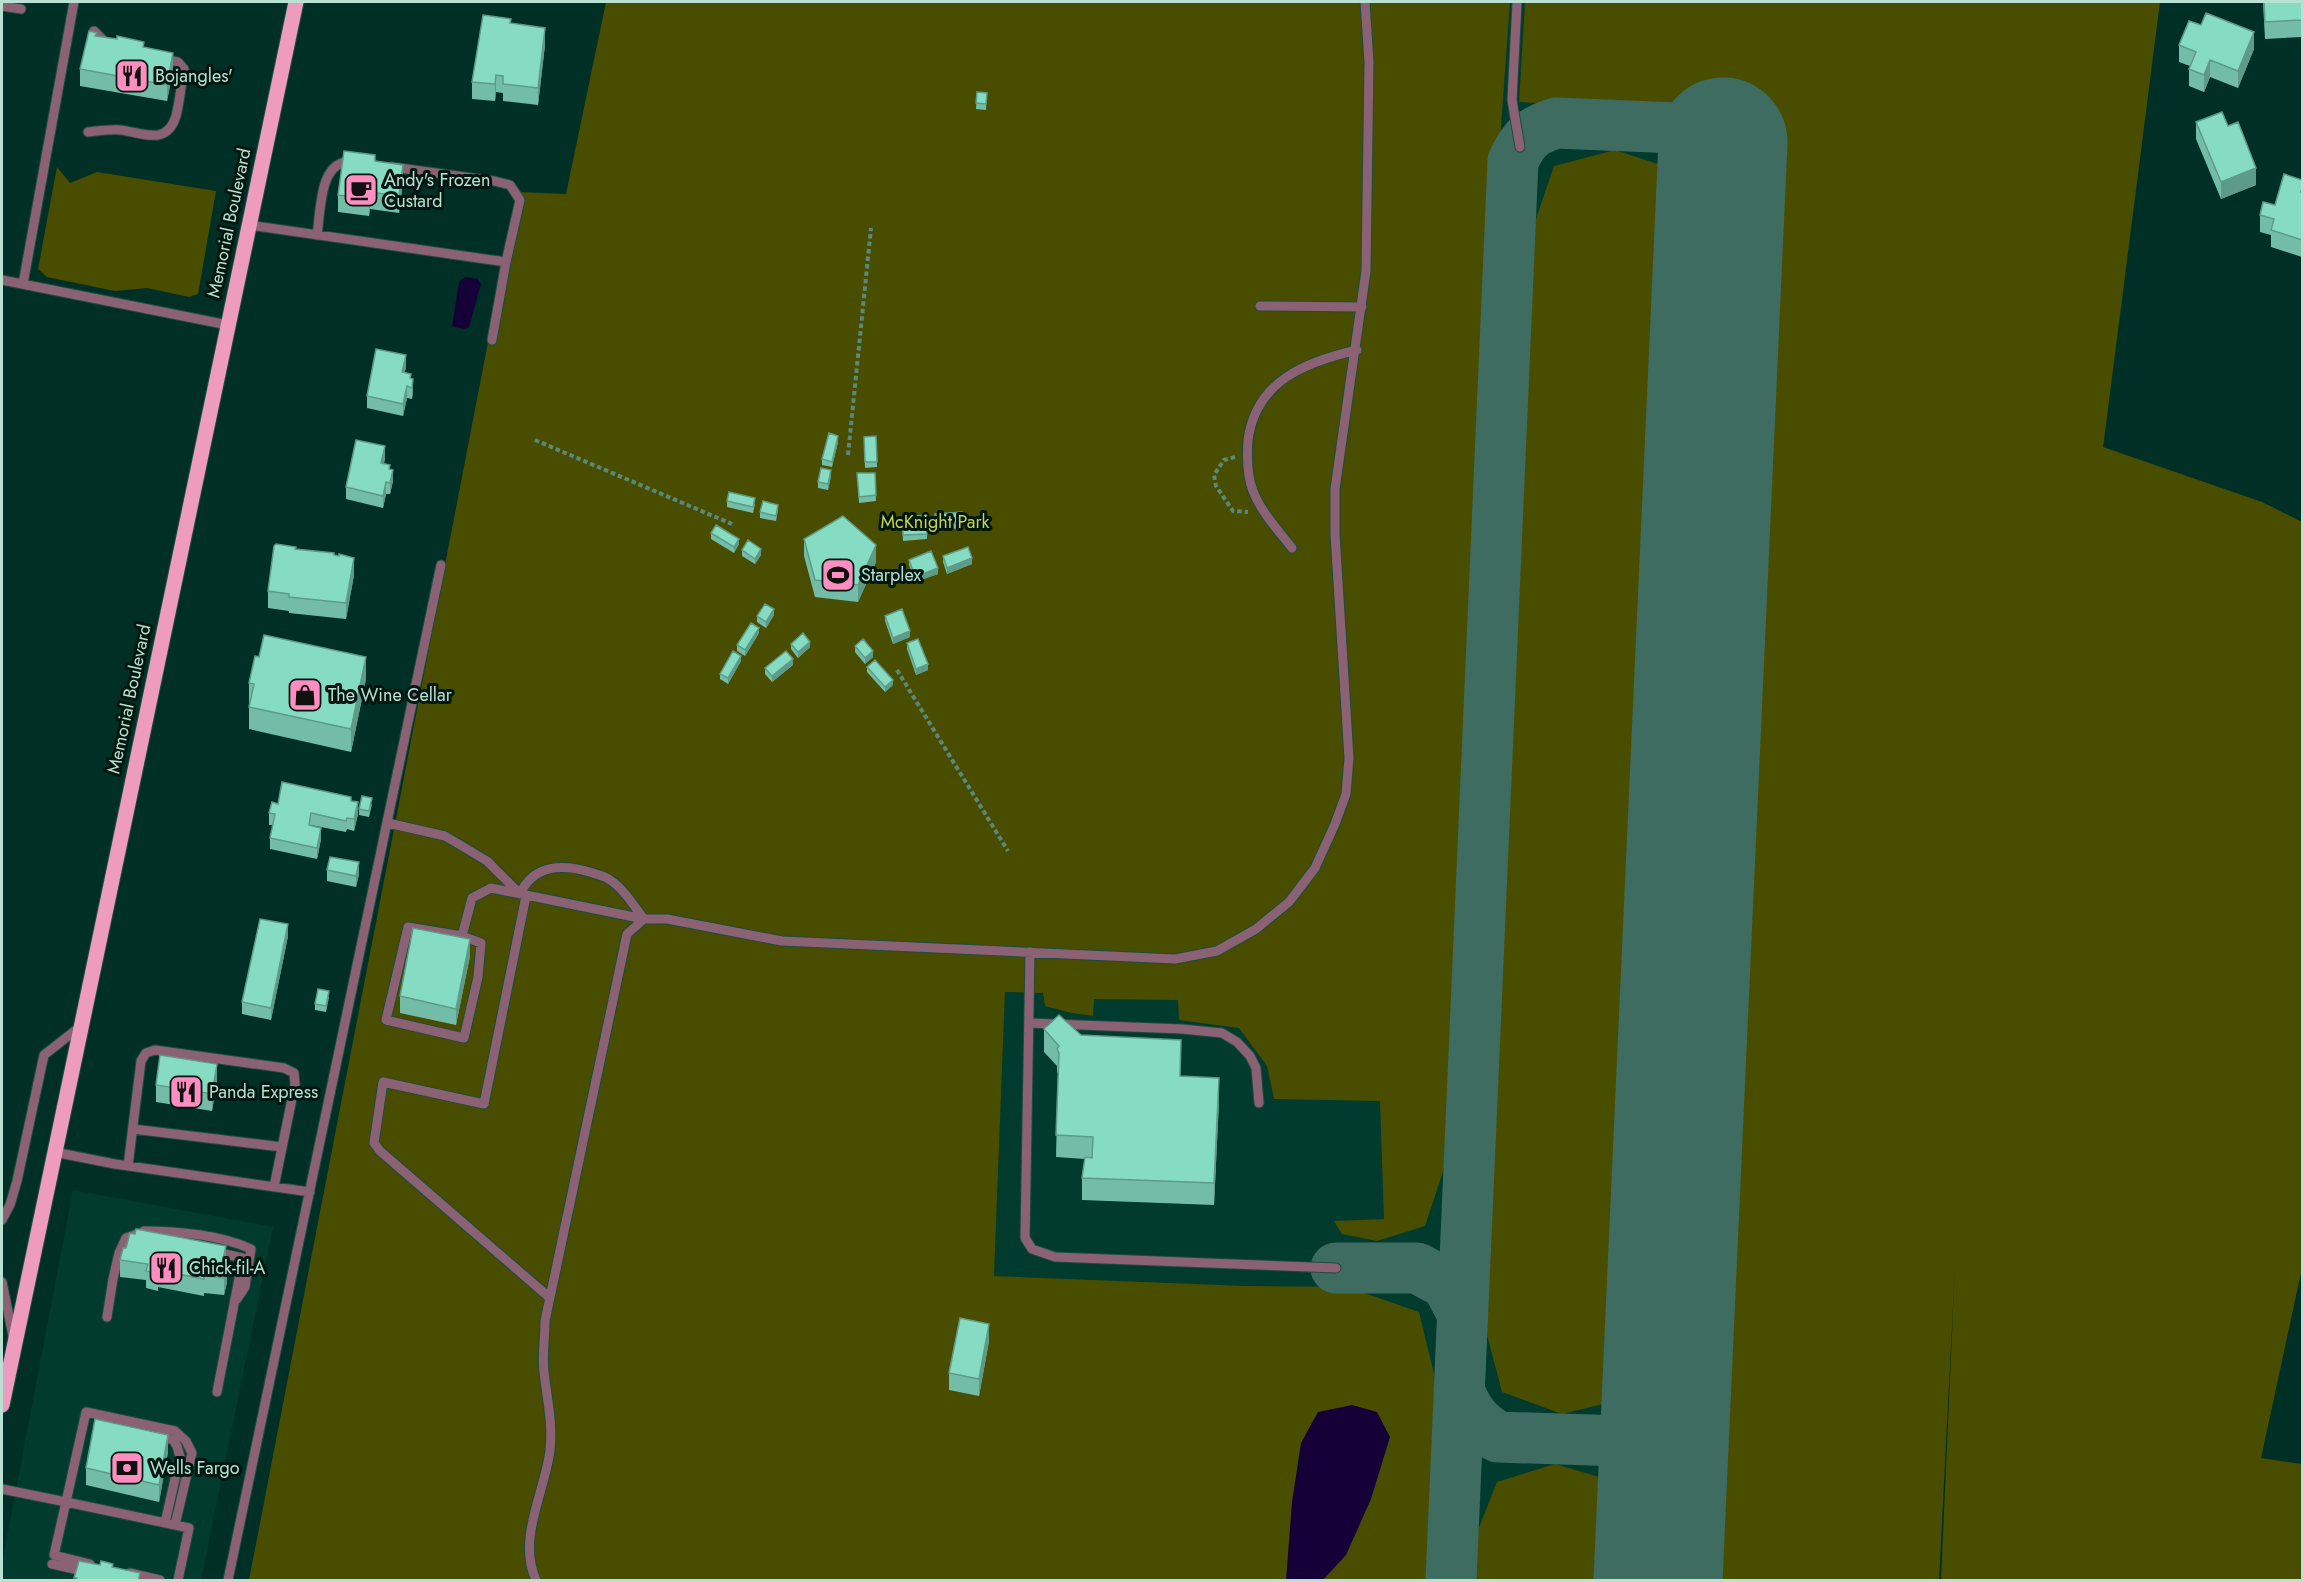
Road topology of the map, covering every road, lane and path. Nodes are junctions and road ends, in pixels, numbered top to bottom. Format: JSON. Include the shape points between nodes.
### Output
{"nodes":[{"id":1,"x":74,"y":2,"type":"edge"},
{"id":2,"x":296,"y":2,"type":"edge"},
{"id":3,"x":1365,"y":2,"type":"edge"},
{"id":4,"x":1517,"y":2,"type":"edge"},
{"id":5,"x":2,"y":6,"type":"edge"},
{"id":6,"x":21,"y":9,"type":"dead end"},
{"id":7,"x":94,"y":31,"type":"edge"},
{"id":8,"x":113,"y":48,"type":"edge"},
{"id":9,"x":152,"y":56,"type":"edge"},
{"id":10,"x":88,"y":132,"type":"dead end"},
{"id":11,"x":1520,"y":147,"type":"dead end"},
{"id":12,"x":368,"y":164,"type":"edge"},
{"id":13,"x":380,"y":166,"type":"edge"},
{"id":14,"x":249,"y":225,"type":"junction"},
{"id":15,"x":871,"y":228,"type":"dead end"},
{"id":16,"x":317,"y":235,"type":"junction"},
{"id":17,"x":506,"y":262,"type":"junction"},
{"id":18,"x":2,"y":280,"type":"edge"},
{"id":19,"x":23,"y":284,"type":"junction"},
{"id":20,"x":1260,"y":306,"type":"dead end"},
{"id":21,"x":1362,"y":308,"type":"junction"},
{"id":22,"x":228,"y":325,"type":"junction"},
{"id":23,"x":492,"y":340,"type":"dead end"},
{"id":24,"x":1357,"y":350,"type":"junction"},
{"id":25,"x":535,"y":440,"type":"dead end"},
{"id":26,"x":1247,"y":454,"type":"junction"},
{"id":27,"x":848,"y":455,"type":"dead end"},
{"id":28,"x":1264,"y":513,"type":"junction"},
{"id":29,"x":732,"y":524,"type":"dead end"},
{"id":30,"x":1292,"y":548,"type":"dead end"},
{"id":31,"x":441,"y":565,"type":"dead end"},
{"id":32,"x":897,"y":670,"type":"dead end"},
{"id":33,"x":388,"y":823,"type":"junction"},
{"id":34,"x":1008,"y":851,"type":"dead end"},
{"id":35,"x":523,"y":895,"type":"junction"},
{"id":36,"x":644,"y":919,"type":"junction"},
{"id":37,"x":462,"y":936,"type":"junction"},
{"id":38,"x":1030,"y":952,"type":"junction"},
{"id":39,"x":1029,"y":1023,"type":"junction"},
{"id":40,"x":81,"y":1026,"type":"junction"},
{"id":41,"x":1259,"y":1103,"type":"dead end"},
{"id":42,"x":133,"y":1129,"type":"junction"},
{"id":43,"x":282,"y":1147,"type":"junction"},
{"id":44,"x":54,"y":1152,"type":"junction"},
{"id":45,"x":128,"y":1166,"type":"junction"},
{"id":46,"x":274,"y":1187,"type":"junction"},
{"id":47,"x":310,"y":1192,"type":"junction"},
{"id":48,"x":2,"y":1220,"type":"edge"},
{"id":49,"x":144,"y":1232,"type":"junction"},
{"id":50,"x":169,"y":1243,"type":"edge"},
{"id":51,"x":209,"y":1251,"type":"edge"},
{"id":52,"x":1336,"y":1268,"type":"dead end"},
{"id":53,"x":2,"y":1282,"type":"edge"},
{"id":54,"x":550,"y":1298,"type":"junction"},
{"id":55,"x":234,"y":1304,"type":"junction"},
{"id":56,"x":107,"y":1317,"type":"dead end"},
{"id":57,"x":15,"y":1341,"type":"junction"},
{"id":58,"x":217,"y":1392,"type":"dead end"},
{"id":59,"x":2,"y":1405,"type":"edge"},
{"id":60,"x":2,"y":1489,"type":"edge"},
{"id":61,"x":66,"y":1502,"type":"junction"},
{"id":62,"x":170,"y":1524,"type":"junction"},
{"id":63,"x":52,"y":1564,"type":"dead end"},
{"id":64,"x":117,"y":1570,"type":"edge"},
{"id":65,"x":160,"y":1581,"type":"edge"},
{"id":66,"x":178,"y":1581,"type":"edge"},
{"id":67,"x":228,"y":1581,"type":"edge"},
{"id":68,"x":536,"y":1581,"type":"edge"}],
"edges":[{"from":1,"to":19,"type":"lane"},
{"from":2,"to":14,"type":"main road","name":"Memorial Boulevard"},
{"from":3,"to":21,"type":"lane","via":[[1369,187]]},
{"from":4,"to":11,"type":"lane","via":[[1512,100]]},
{"from":5,"to":6,"type":"lane"},
{"from":7,"to":8,"type":"lane"},
{"from":9,"to":10,"type":"lane","via":[[178,62],[184,69],[176,116],[170,128],[159,136],[118,130]]},
{"from":12,"to":16,"type":"lane","via":[[345,161],[330,170]]},
{"from":13,"to":17,"type":"lane","via":[[510,185],[520,200]]},
{"from":14,"to":16,"type":"lane"},
{"from":14,"to":22,"type":"main road","name":"Memorial Boulevard"},
{"from":15,"to":27,"type":"path"},
{"from":16,"to":17,"type":"lane"},
{"from":17,"to":23,"type":"lane"},
{"from":18,"to":19,"type":"lane"},
{"from":19,"to":22,"type":"lane"},
{"from":20,"to":21,"type":"lane"},
{"from":21,"to":24,"type":"lane"},
{"from":22,"to":40,"type":"main road","name":"Memorial Boulevard"},
{"from":24,"to":26,"type":"lane","via":[[1296,369],[1264,395],[1251,422]]},
{"from":24,"to":38,"type":"lane","via":[[1335,489],[1349,758],[1346,794],[1315,868],[1289,902],[1256,929],[1217,951],[1175,959]]},
{"from":25,"to":29,"type":"path"},
{"from":26,"to":28,"type":"lane","via":[[1252,489]]},
{"from":26,"to":28,"type":"path","via":[[1224,460],[1214,476],[1216,486],[1233,511]]},
{"from":28,"to":30,"type":"lane"},
{"from":31,"to":33,"type":"lane"},
{"from":32,"to":34,"type":"path"},
{"from":33,"to":35,"type":"lane","via":[[445,836],[487,861]]},
{"from":33,"to":47,"type":"lane"},
{"from":35,"to":36,"type":"lane"},
{"from":35,"to":36,"type":"lane","via":[[525,883],[541,872],[559,866],[579,868],[609,879]]},
{"from":35,"to":37,"type":"lane","via":[[491,888],[472,898]]},
{"from":35,"to":54,"type":"lane","via":[[484,1104],[382,1082],[374,1143]]},
{"from":36,"to":38,"type":"lane","via":[[667,919],[782,941]]},
{"from":36,"to":54,"type":"lane","via":[[627,934]]},
{"from":37,"to":37,"type":"lane","via":[[481,943],[478,977],[464,1038],[386,1020],[408,927]]},
{"from":38,"to":39,"type":"lane"},
{"from":39,"to":41,"type":"lane","via":[[1222,1033],[1250,1056],[1256,1068]]},
{"from":39,"to":52,"type":"lane","via":[[1025,1238],[1032,1249],[1055,1257]]},
{"from":40,"to":44,"type":"main road","name":"Memorial Boulevard"},
{"from":40,"to":48,"type":"lane","via":[[44,1054],[17,1181]]},
{"from":42,"to":43,"type":"lane"},
{"from":42,"to":43,"type":"lane","via":[[141,1060],[155,1050],[284,1068],[294,1073]]},
{"from":42,"to":45,"type":"lane"},
{"from":43,"to":46,"type":"lane"},
{"from":44,"to":45,"type":"lane"},
{"from":44,"to":57,"type":"main road","name":"Memorial Boulevard"},
{"from":45,"to":46,"type":"lane"},
{"from":46,"to":47,"type":"lane"},
{"from":47,"to":67,"type":"lane"},
{"from":49,"to":50,"type":"lane"},
{"from":49,"to":55,"type":"lane","via":[[215,1238],[251,1249],[245,1287]]},
{"from":49,"to":56,"type":"lane","via":[[126,1238],[119,1253]]},
{"from":51,"to":55,"type":"lane","via":[[243,1258]]},
{"from":53,"to":57,"type":"lane"},
{"from":54,"to":68,"type":"lane","via":[[545,1321],[544,1370],[551,1416],[550,1451],[530,1533]]},
{"from":55,"to":58,"type":"lane"},
{"from":57,"to":59,"type":"main road","name":"Memorial Boulevard"},
{"from":60,"to":61,"type":"lane"},
{"from":61,"to":62,"type":"lane"},
{"from":61,"to":62,"type":"lane","via":[[86,1412],[175,1431],[186,1441],[192,1453]]},
{"from":61,"to":63,"type":"lane","via":[[54,1555],[95,1569]]},
{"from":62,"to":66,"type":"lane","via":[[189,1528]]},
{"from":64,"to":65,"type":"lane"}]}
